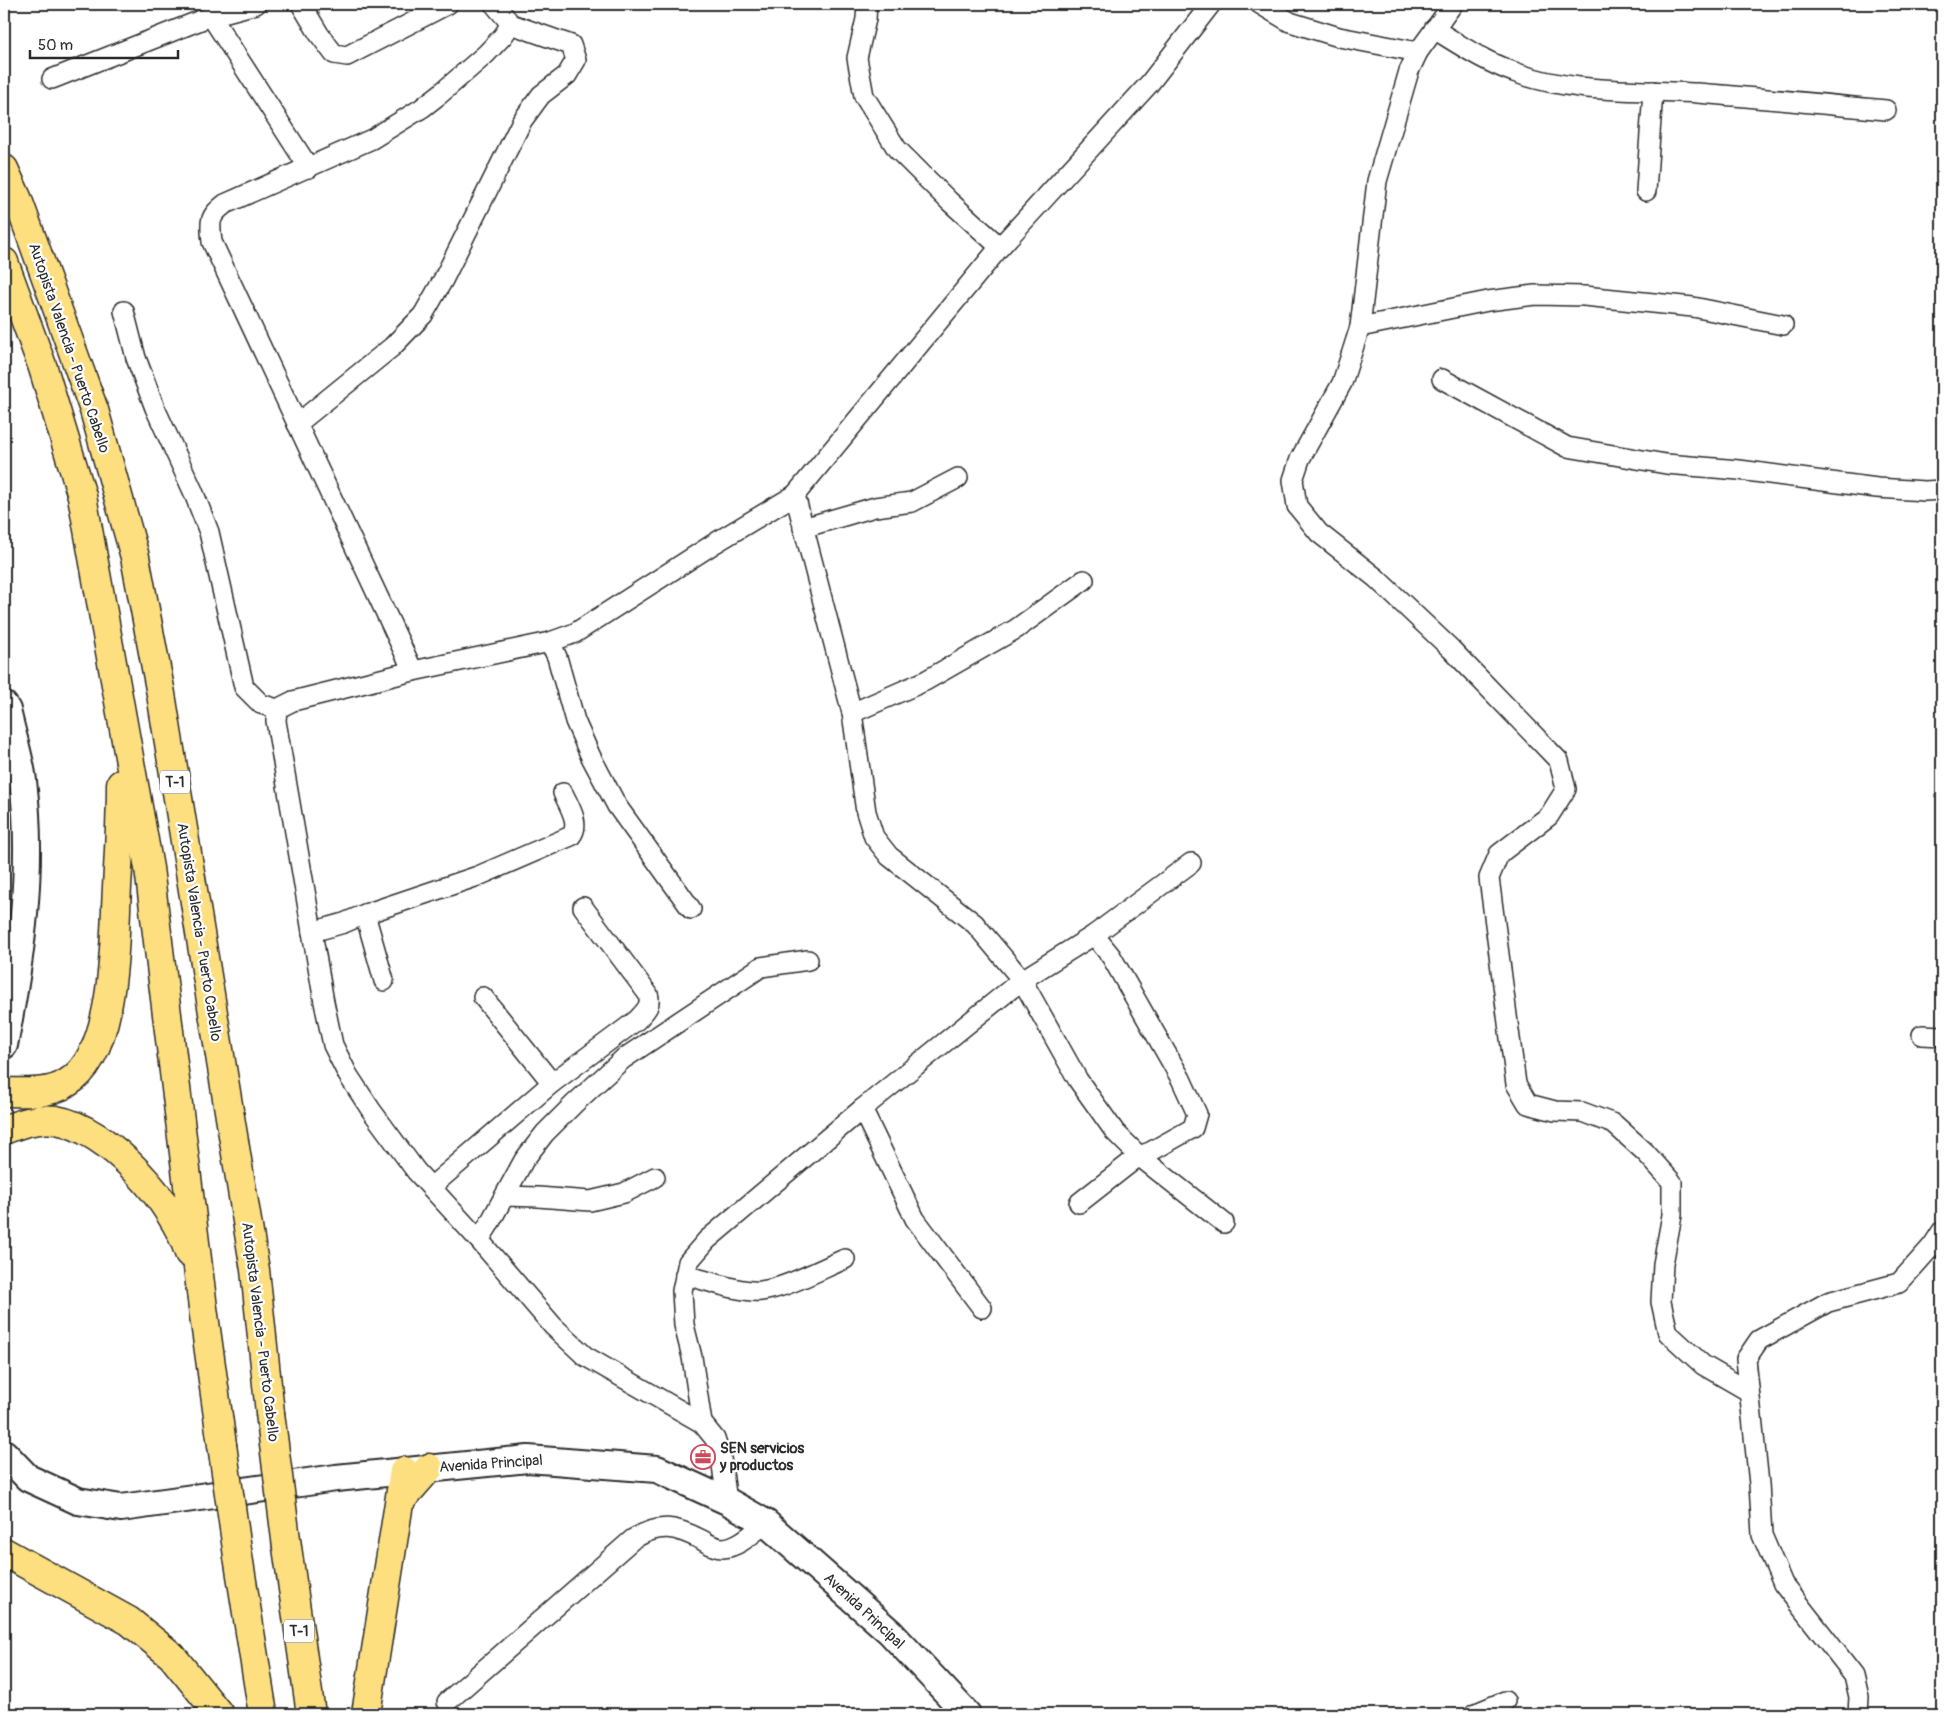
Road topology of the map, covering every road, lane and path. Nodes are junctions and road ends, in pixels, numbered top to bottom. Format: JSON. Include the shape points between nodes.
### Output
{"nodes":[{"id":1,"x":256,"y":4,"type":"edge"},
{"id":2,"x":301,"y":4,"type":"edge"},
{"id":3,"x":448,"y":4,"type":"edge"},
{"id":4,"x":494,"y":4,"type":"edge"},
{"id":5,"x":867,"y":4,"type":"edge"},
{"id":6,"x":1212,"y":4,"type":"edge"},
{"id":7,"x":1260,"y":4,"type":"edge"},
{"id":8,"x":1453,"y":4,"type":"edge"},
{"id":9,"x":211,"y":16,"type":"junction"},
{"id":10,"x":511,"y":24,"type":"junction"},
{"id":11,"x":1434,"y":29,"type":"junction"},
{"id":12,"x":1418,"y":52,"type":"junction"},
{"id":13,"x":52,"y":80,"type":"dead end"},
{"id":14,"x":1653,"y":91,"type":"junction"},
{"id":15,"x":1886,"y":110,"type":"dead end"},
{"id":16,"x":309,"y":168,"type":"junction"},
{"id":17,"x":4,"y":169,"type":"edge"},
{"id":18,"x":1646,"y":192,"type":"dead end"},
{"id":19,"x":1000,"y":247,"type":"junction"},
{"id":20,"x":4,"y":262,"type":"edge"},
{"id":21,"x":124,"y":311,"type":"dead end"},
{"id":22,"x":1783,"y":326,"type":"dead end"},
{"id":23,"x":1360,"y":327,"type":"junction"},
{"id":24,"x":1442,"y":379,"type":"dead end"},
{"id":25,"x":297,"y":424,"type":"junction"},
{"id":26,"x":958,"y":478,"type":"dead end"},
{"id":27,"x":1942,"y":490,"type":"edge"},
{"id":28,"x":795,"y":495,"type":"junction"},
{"id":29,"x":803,"y":528,"type":"junction"},
{"id":30,"x":1084,"y":580,"type":"dead end"},
{"id":31,"x":550,"y":642,"type":"junction"},
{"id":32,"x":413,"y":670,"type":"junction"},
{"id":33,"x":4,"y":705,"type":"edge"},
{"id":34,"x":277,"y":709,"type":"junction"},
{"id":35,"x":852,"y":714,"type":"junction"},
{"id":36,"x":122,"y":723,"type":"junction"},
{"id":37,"x":563,"y":793,"type":"dead end"},
{"id":38,"x":1191,"y":863,"type":"dead end"},
{"id":39,"x":582,"y":907,"type":"dead end"},
{"id":40,"x":691,"y":909,"type":"dead end"},
{"id":41,"x":364,"y":914,"type":"junction"},
{"id":42,"x":312,"y":932,"type":"junction"},
{"id":43,"x":1094,"y":935,"type":"junction"},
{"id":44,"x":808,"y":960,"type":"dead end"},
{"id":45,"x":384,"y":980,"type":"dead end"},
{"id":46,"x":1022,"y":980,"type":"junction"},
{"id":47,"x":483,"y":997,"type":"dead end"},
{"id":48,"x":1922,"y":1035,"type":"dead end"},
{"id":49,"x":1942,"y":1036,"type":"edge"},
{"id":50,"x":4,"y":1045,"type":"edge"},
{"id":51,"x":552,"y":1082,"type":"junction"},
{"id":52,"x":4,"y":1092,"type":"edge"},
{"id":53,"x":862,"y":1109,"type":"junction"},
{"id":54,"x":4,"y":1130,"type":"edge"},
{"id":55,"x":1139,"y":1156,"type":"junction"},
{"id":56,"x":655,"y":1177,"type":"dead end"},
{"id":57,"x":431,"y":1187,"type":"junction"},
{"id":58,"x":505,"y":1196,"type":"junction"},
{"id":59,"x":1078,"y":1203,"type":"dead end"},
{"id":60,"x":1224,"y":1223,"type":"dead end"},
{"id":61,"x":1942,"y":1231,"type":"edge"},
{"id":62,"x":479,"y":1240,"type":"junction"},
{"id":63,"x":845,"y":1259,"type":"dead end"},
{"id":64,"x":685,"y":1275,"type":"junction"},
{"id":65,"x":203,"y":1308,"type":"junction"},
{"id":66,"x":982,"y":1308,"type":"dead end"},
{"id":67,"x":1748,"y":1391,"type":"junction"},
{"id":68,"x":702,"y":1423,"type":"junction"},
{"id":69,"x":4,"y":1452,"type":"edge"},
{"id":70,"x":417,"y":1470,"type":"junction"},
{"id":71,"x":727,"y":1501,"type":"junction"},
{"id":72,"x":766,"y":1523,"type":"junction"},
{"id":73,"x":4,"y":1552,"type":"edge"},
{"id":74,"x":1505,"y":1701,"type":"dead end"},
{"id":75,"x":447,"y":1702,"type":"dead end"},
{"id":76,"x":218,"y":1714,"type":"edge"},
{"id":77,"x":263,"y":1714,"type":"edge"},
{"id":78,"x":312,"y":1714,"type":"edge"},
{"id":79,"x":366,"y":1714,"type":"edge"},
{"id":80,"x":967,"y":1714,"type":"edge"},
{"id":81,"x":1474,"y":1714,"type":"edge"},
{"id":82,"x":1858,"y":1714,"type":"edge"}],
"edges":[{"from":1,"to":9,"type":"street"},
{"from":2,"to":3,"type":"street","via":[[334,54],[347,56]]},
{"from":4,"to":10,"type":"street"},
{"from":5,"to":19,"type":"street","via":[[856,58],[864,96],[897,149]]},
{"from":6,"to":19,"type":"street","via":[[1149,84]]},
{"from":7,"to":12,"type":"street","via":[[1290,22],[1339,37]]},
{"from":8,"to":11,"type":"street"},
{"from":9,"to":13,"type":"street"},
{"from":9,"to":16,"type":"street"},
{"from":10,"to":16,"type":"street","via":[[486,54],[422,108],[372,139]]},
{"from":10,"to":25,"type":"street","via":[[571,44],[576,60],[566,75],[541,95],[522,121],[423,315],[392,347]]},
{"from":11,"to":12,"type":"street"},
{"from":11,"to":14,"type":"street","via":[[1477,56],[1544,82],[1585,88]]},
{"from":12,"to":23,"type":"street","via":[[1409,72],[1377,181]]},
{"from":14,"to":15,"type":"street"},
{"from":14,"to":18,"type":"street"},
{"from":16,"to":25,"type":"street","via":[[225,204],[214,212],[210,222],[212,242]]},
{"from":17,"to":78,"type":"highway","name":"Autopista Valencia - Puerto Cabello","number":"T-1","bridge":true,"via":[[94,410],[135,556],[161,694],[255,1270],[287,1547]]},
{"from":19,"to":28,"type":"street"},
{"from":20,"to":36,"type":"highway","via":[[42,368],[82,496]]},
{"from":21,"to":34,"type":"street","via":[[136,358],[155,408],[209,532],[244,687],[261,704]]},
{"from":22,"to":23,"type":"street","via":[[1693,307],[1535,294]]},
{"from":23,"to":67,"type":"street","via":[[1342,383],[1300,459],[1293,480],[1297,506],[1319,533],[1376,578],[1451,649],[1559,761],[1566,789],[1549,816],[1499,854],[1489,878],[1516,1084],[1528,1104],[1555,1111],[1582,1112],[1614,1124],[1672,1182],[1672,1215],[1663,1264],[1661,1302],[1668,1333],[1703,1364]]},
{"from":24,"to":27,"type":"street","via":[[1567,447],[1666,464],[1876,488]]},
{"from":25,"to":32,"type":"street"},
{"from":26,"to":29,"type":"street","via":[[912,502],[875,507]]},
{"from":28,"to":29,"type":"street"},
{"from":28,"to":31,"type":"street","via":[[576,633]]},
{"from":29,"to":35,"type":"street"},
{"from":30,"to":35,"type":"street","via":[[1016,629],[925,681]]},
{"from":31,"to":32,"type":"street"},
{"from":31,"to":40,"type":"street","via":[[575,720],[591,757],[617,806]]},
{"from":32,"to":34,"type":"street","via":[[293,701]]},
{"from":33,"to":50,"type":"main road","via":[[23,780],[28,841],[24,919]]},
{"from":34,"to":42,"type":"street","via":[[276,721]]},
{"from":35,"to":46,"type":"street","via":[[866,812],[874,837],[890,856],[975,924]]},
{"from":36,"to":52,"type":"highway","via":[[114,963],[101,1030],[92,1056],[82,1071],[66,1084],[44,1092]]},
{"from":36,"to":65,"type":"highway","via":[[149,868]]},
{"from":37,"to":41,"type":"street","via":[[576,822],[576,831],[571,836],[478,876]]},
{"from":38,"to":43,"type":"street"},
{"from":39,"to":51,"type":"street","via":[[650,1000],[648,1008],[637,1020]]},
{"from":41,"to":42,"type":"street"},
{"from":41,"to":45,"type":"street"},
{"from":42,"to":57,"type":"street","via":[[333,1045],[348,1076],[371,1110]]},
{"from":43,"to":46,"type":"street"},
{"from":43,"to":55,"type":"street","via":[[1111,956],[1182,1079],[1197,1114],[1193,1128]]},
{"from":44,"to":58,"type":"street","via":[[761,967],[623,1060],[545,1134],[524,1160]]},
{"from":46,"to":53,"type":"street"},
{"from":46,"to":55,"type":"street","via":[[1078,1080],[1115,1132]]},
{"from":47,"to":51,"type":"street"},
{"from":48,"to":49,"type":"street"},
{"from":51,"to":57,"type":"street"},
{"from":53,"to":64,"type":"street","via":[[708,1240],[688,1262]]},
{"from":53,"to":66,"type":"street","via":[[914,1219]]},
{"from":54,"to":65,"type":"highway","via":[[24,1122],[55,1120],[86,1132],[126,1159],[163,1202],[177,1225],[187,1248]]},
{"from":55,"to":59,"type":"street"},
{"from":55,"to":60,"type":"street"},
{"from":56,"to":58,"type":"street","via":[[624,1193],[590,1201]]},
{"from":57,"to":62,"type":"street"},
{"from":58,"to":62,"type":"street"},
{"from":61,"to":67,"type":"street","via":[[1899,1283],[1828,1302],[1759,1340],[1746,1359]]},
{"from":62,"to":68,"type":"street","via":[[553,1326],[584,1356]]},
{"from":63,"to":64,"type":"street","via":[[760,1291]]},
{"from":64,"to":68,"type":"street","via":[[682,1291],[684,1325]]},
{"from":65,"to":77,"type":"highway","bridge":true},
{"from":67,"to":82,"type":"street","via":[[1762,1535],[1783,1584],[1854,1676],[1860,1697]]},
{"from":68,"to":71,"type":"street","via":[[714,1439],[721,1458]]},
{"from":69,"to":70,"type":"main road","name":"Avenida Principal","via":[[28,1478],[78,1501],[121,1508]]},
{"from":70,"to":71,"type":"main road","name":"Avenida Principal","via":[[528,1459],[657,1469]]},
{"from":70,"to":79,"type":"highway","via":[[400,1500]]},
{"from":71,"to":72,"type":"main road","name":"Avenida Principal"},
{"from":72,"to":75,"type":"street","via":[[734,1546],[723,1548],[666,1527],[649,1530],[633,1539]]},
{"from":72,"to":80,"type":"main road","name":"Avenida Principal","via":[[890,1632]]},
{"from":73,"to":76,"type":"highway","via":[[129,1621],[172,1656]]},
{"from":74,"to":81,"type":"street"}]}
